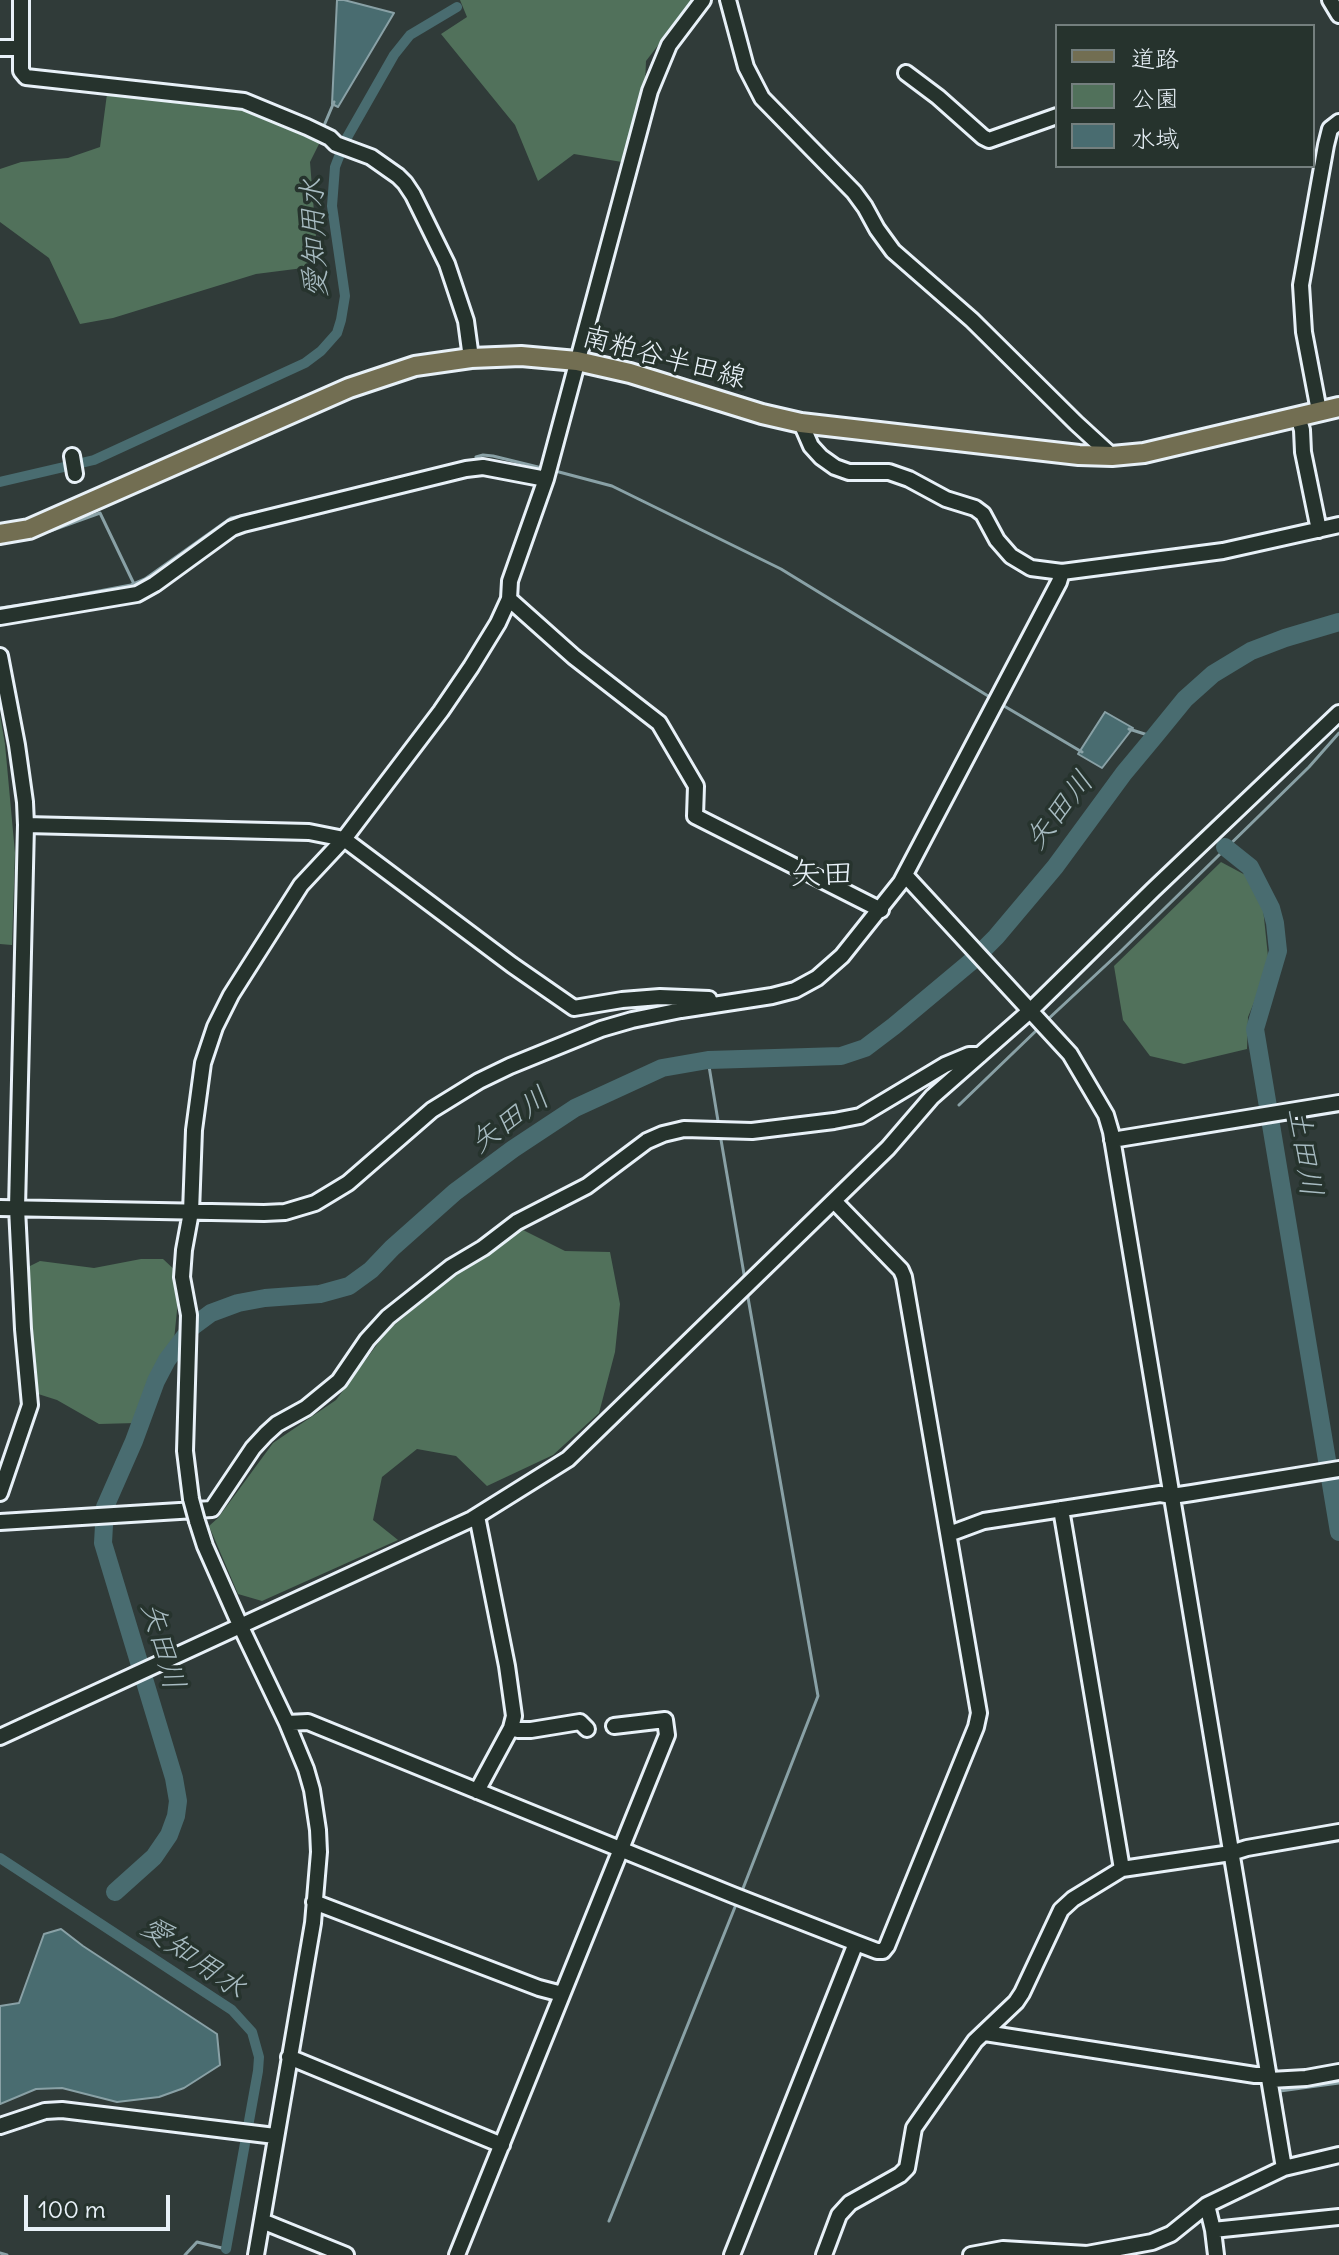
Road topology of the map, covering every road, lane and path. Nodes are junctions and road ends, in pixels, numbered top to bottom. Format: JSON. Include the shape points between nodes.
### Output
{"nodes":[{"id":1,"x":21,"y":0,"type":"edge"},
{"id":2,"x":703,"y":0,"type":"edge"},
{"id":3,"x":728,"y":0,"type":"edge"},
{"id":4,"x":1330,"y":0,"type":"edge"},
{"id":5,"x":1339,"y":15,"type":"edge"},
{"id":6,"x":0,"y":48,"type":"edge"},
{"id":7,"x":20,"y":48,"type":"junction"},
{"id":8,"x":906,"y":73,"type":"dead end"},
{"id":9,"x":1055,"y":117,"type":"edge"},
{"id":10,"x":1339,"y":122,"type":"edge"},
{"id":11,"x":1319,"y":143,"type":"edge"},
{"id":12,"x":471,"y":358,"type":"junction"},
{"id":13,"x":577,"y":361,"type":"junction"},
{"id":14,"x":1339,"y":407,"type":"edge"},
{"id":15,"x":1319,"y":411,"type":"junction"},
{"id":16,"x":1298,"y":416,"type":"junction"},
{"id":17,"x":801,"y":423,"type":"junction"},
{"id":18,"x":72,"y":456,"type":"dead end"},
{"id":19,"x":1112,"y":456,"type":"junction"},
{"id":20,"x":75,"y":474,"type":"dead end"},
{"id":21,"x":546,"y":479,"type":"junction"},
{"id":22,"x":1339,"y":525,"type":"edge"},
{"id":23,"x":1319,"y":530,"type":"junction"},
{"id":24,"x":0,"y":534,"type":"edge"},
{"id":25,"x":1062,"y":572,"type":"junction"},
{"id":26,"x":509,"y":599,"type":"junction"},
{"id":27,"x":0,"y":617,"type":"edge"},
{"id":28,"x":0,"y":656,"type":"edge"},
{"id":29,"x":1338,"y":717,"type":"edge"},
{"id":30,"x":26,"y":825,"type":"junction"},
{"id":31,"x":344,"y":839,"type":"junction"},
{"id":32,"x":905,"y":875,"type":"junction"},
{"id":33,"x":881,"y":910,"type":"junction"},
{"id":34,"x":718,"y":1005,"type":"junction"},
{"id":35,"x":1031,"y":1010,"type":"junction"},
{"id":36,"x":980,"y":1055,"type":"junction"},
{"id":37,"x":1339,"y":1103,"type":"edge"},
{"id":38,"x":1112,"y":1140,"type":"junction"},
{"id":39,"x":834,"y":1201,"type":"junction"},
{"id":40,"x":0,"y":1208,"type":"edge"},
{"id":41,"x":17,"y":1208,"type":"junction"},
{"id":42,"x":191,"y":1212,"type":"junction"},
{"id":43,"x":1339,"y":1469,"type":"edge"},
{"id":44,"x":0,"y":1493,"type":"edge"},
{"id":45,"x":1172,"y":1496,"type":"junction"},
{"id":46,"x":1061,"y":1509,"type":"junction"},
{"id":47,"x":477,"y":1516,"type":"junction"},
{"id":48,"x":0,"y":1522,"type":"edge"},
{"id":49,"x":949,"y":1534,"type":"junction"},
{"id":50,"x":240,"y":1625,"type":"junction"},
{"id":51,"x":287,"y":1723,"type":"junction"},
{"id":52,"x":614,"y":1726,"type":"dead end"},
{"id":53,"x":511,"y":1728,"type":"junction"},
{"id":54,"x":587,"y":1729,"type":"dead end"},
{"id":55,"x":0,"y":1737,"type":"edge"},
{"id":56,"x":477,"y":1791,"type":"junction"},
{"id":57,"x":1339,"y":1832,"type":"edge"},
{"id":58,"x":621,"y":1849,"type":"junction"},
{"id":59,"x":1231,"y":1853,"type":"junction"},
{"id":60,"x":1122,"y":1869,"type":"junction"},
{"id":61,"x":314,"y":1902,"type":"junction"},
{"id":62,"x":856,"y":1943,"type":"junction"},
{"id":63,"x":562,"y":1994,"type":"junction"},
{"id":64,"x":985,"y":2033,"type":"junction"},
{"id":65,"x":289,"y":2057,"type":"junction"},
{"id":66,"x":1339,"y":2072,"type":"edge"},
{"id":67,"x":1269,"y":2077,"type":"junction"},
{"id":68,"x":0,"y":2126,"type":"edge"},
{"id":69,"x":275,"y":2136,"type":"junction"},
{"id":70,"x":502,"y":2145,"type":"junction"},
{"id":71,"x":1339,"y":2155,"type":"edge"},
{"id":72,"x":1284,"y":2168,"type":"junction"},
{"id":73,"x":1207,"y":2205,"type":"junction"},
{"id":74,"x":1339,"y":2217,"type":"edge"},
{"id":75,"x":262,"y":2221,"type":"junction"},
{"id":76,"x":1213,"y":2230,"type":"junction"},
{"id":77,"x":256,"y":2255,"type":"edge"},
{"id":78,"x":346,"y":2255,"type":"edge"},
{"id":79,"x":457,"y":2255,"type":"edge"},
{"id":80,"x":732,"y":2255,"type":"edge"},
{"id":81,"x":824,"y":2255,"type":"edge"},
{"id":82,"x":971,"y":2255,"type":"edge"},
{"id":83,"x":1216,"y":2255,"type":"edge"}],
"edges":[{"from":1,"to":7,"type":"street"},
{"from":2,"to":13,"type":"street","via":[[669,45],[650,91]]},
{"from":3,"to":19,"type":"street","via":[[746,67],[768,105],[854,192],[893,251]]},
{"from":4,"to":5,"type":"street"},
{"from":6,"to":7,"type":"street"},
{"from":7,"to":12,"type":"street","via":[[21,71],[31,79],[244,101],[371,157],[398,176],[413,195],[447,264],[466,321]]},
{"from":8,"to":9,"type":"street","via":[[989,140]]},
{"from":10,"to":11,"type":"street"},
{"from":11,"to":15,"type":"street","via":[[1301,285]]},
{"from":12,"to":13,"type":"main road","name":"南粕谷半田線"},
{"from":12,"to":24,"type":"main road","name":"南粕谷半田線","via":[[415,366],[349,388],[29,529]]},
{"from":13,"to":17,"type":"main road","name":"南粕谷半田線"},
{"from":13,"to":21,"type":"street"},
{"from":14,"to":15,"type":"main road","name":"南粕谷半田線"},
{"from":15,"to":16,"type":"main road","name":"南粕谷半田線"},
{"from":16,"to":19,"type":"main road","name":"南粕谷半田線"},
{"from":16,"to":23,"type":"street"},
{"from":17,"to":19,"type":"main road","name":"南粕谷半田線"},
{"from":17,"to":25,"type":"street","via":[[811,446],[835,467],[889,472],[975,508],[1011,556],[1031,568]]},
{"from":18,"to":20,"type":"street"},
{"from":21,"to":26,"type":"street","via":[[510,581]]},
{"from":21,"to":27,"type":"street","via":[[483,467],[466,469],[243,524],[137,594]]},
{"from":22,"to":23,"type":"street"},
{"from":23,"to":25,"type":"street","via":[[1223,551]]},
{"from":25,"to":32,"type":"street"},
{"from":26,"to":31,"type":"street","via":[[441,711]]},
{"from":26,"to":33,"type":"street","via":[[659,723],[696,786],[695,816]]},
{"from":28,"to":30,"type":"street"},
{"from":29,"to":35,"type":"street"},
{"from":30,"to":31,"type":"street","via":[[309,832]]},
{"from":30,"to":41,"type":"street"},
{"from":31,"to":34,"type":"street","via":[[574,1008],[660,997],[715,999]]},
{"from":31,"to":42,"type":"street","via":[[301,885],[215,1027],[203,1063],[194,1130]]},
{"from":32,"to":33,"type":"street"},
{"from":32,"to":35,"type":"street"},
{"from":33,"to":34,"type":"street","via":[[817,978],[795,990]]},
{"from":34,"to":42,"type":"street","via":[[659,1013],[601,1029],[479,1081],[422,1118],[348,1183],[315,1203],[285,1212]]},
{"from":35,"to":36,"type":"street"},
{"from":35,"to":38,"type":"street","via":[[1089,1084]]},
{"from":36,"to":39,"type":"street","via":[[932,1097]]},
{"from":36,"to":48,"type":"street","via":[[945,1065],[860,1116],[752,1131],[684,1129],[647,1141],[596,1181],[517,1222],[388,1317],[339,1381],[277,1424],[253,1448],[212,1509]]},
{"from":37,"to":38,"type":"street"},
{"from":38,"to":45,"type":"street"},
{"from":39,"to":47,"type":"street","via":[[568,1459]]},
{"from":39,"to":49,"type":"street","via":[[904,1277]]},
{"from":40,"to":41,"type":"street"},
{"from":41,"to":42,"type":"street"},
{"from":41,"to":44,"type":"street","via":[[30,1405]]},
{"from":42,"to":50,"type":"street","bridge":true,"via":[[182,1277],[189,1315],[185,1451],[197,1521]]},
{"from":43,"to":45,"type":"street"},
{"from":45,"to":46,"type":"street"},
{"from":45,"to":59,"type":"street"},
{"from":46,"to":49,"type":"street","via":[[984,1521]]},
{"from":46,"to":60,"type":"street"},
{"from":47,"to":50,"type":"street"},
{"from":47,"to":53,"type":"street","via":[[513,1696]]},
{"from":49,"to":62,"type":"street","via":[[979,1713],[976,1727],[887,1946],[877,1951]]},
{"from":50,"to":51,"type":"street"},
{"from":50,"to":55,"type":"street"},
{"from":51,"to":56,"type":"street","via":[[308,1722]]},
{"from":51,"to":61,"type":"street","via":[[316,1810]]},
{"from":52,"to":58,"type":"street","via":[[665,1720],[667,1735]]},
{"from":53,"to":54,"type":"street","via":[[580,1722]]},
{"from":53,"to":56,"type":"street"},
{"from":56,"to":58,"type":"street"},
{"from":57,"to":59,"type":"street"},
{"from":58,"to":62,"type":"street"},
{"from":58,"to":63,"type":"street"},
{"from":59,"to":60,"type":"street"},
{"from":59,"to":67,"type":"street"},
{"from":60,"to":64,"type":"street","via":[[1061,1910],[1022,1993]]},
{"from":61,"to":63,"type":"street"},
{"from":61,"to":65,"type":"street"},
{"from":62,"to":80,"type":"street"},
{"from":63,"to":70,"type":"street"},
{"from":64,"to":67,"type":"street"},
{"from":64,"to":81,"type":"street","via":[[914,2128],[907,2168],[850,2203],[839,2215]]},
{"from":65,"to":69,"type":"street"},
{"from":65,"to":70,"type":"street"},
{"from":66,"to":67,"type":"street"},
{"from":67,"to":72,"type":"street"},
{"from":68,"to":69,"type":"street","via":[[62,2110]]},
{"from":69,"to":75,"type":"street"},
{"from":70,"to":79,"type":"street"},
{"from":71,"to":72,"type":"street"},
{"from":72,"to":73,"type":"street"},
{"from":73,"to":76,"type":"street"},
{"from":73,"to":82,"type":"street","via":[[1152,2242],[1087,2254],[1003,2249]]},
{"from":74,"to":76,"type":"street"},
{"from":75,"to":77,"type":"street"},
{"from":75,"to":78,"type":"street"},
{"from":76,"to":83,"type":"street"}]}
